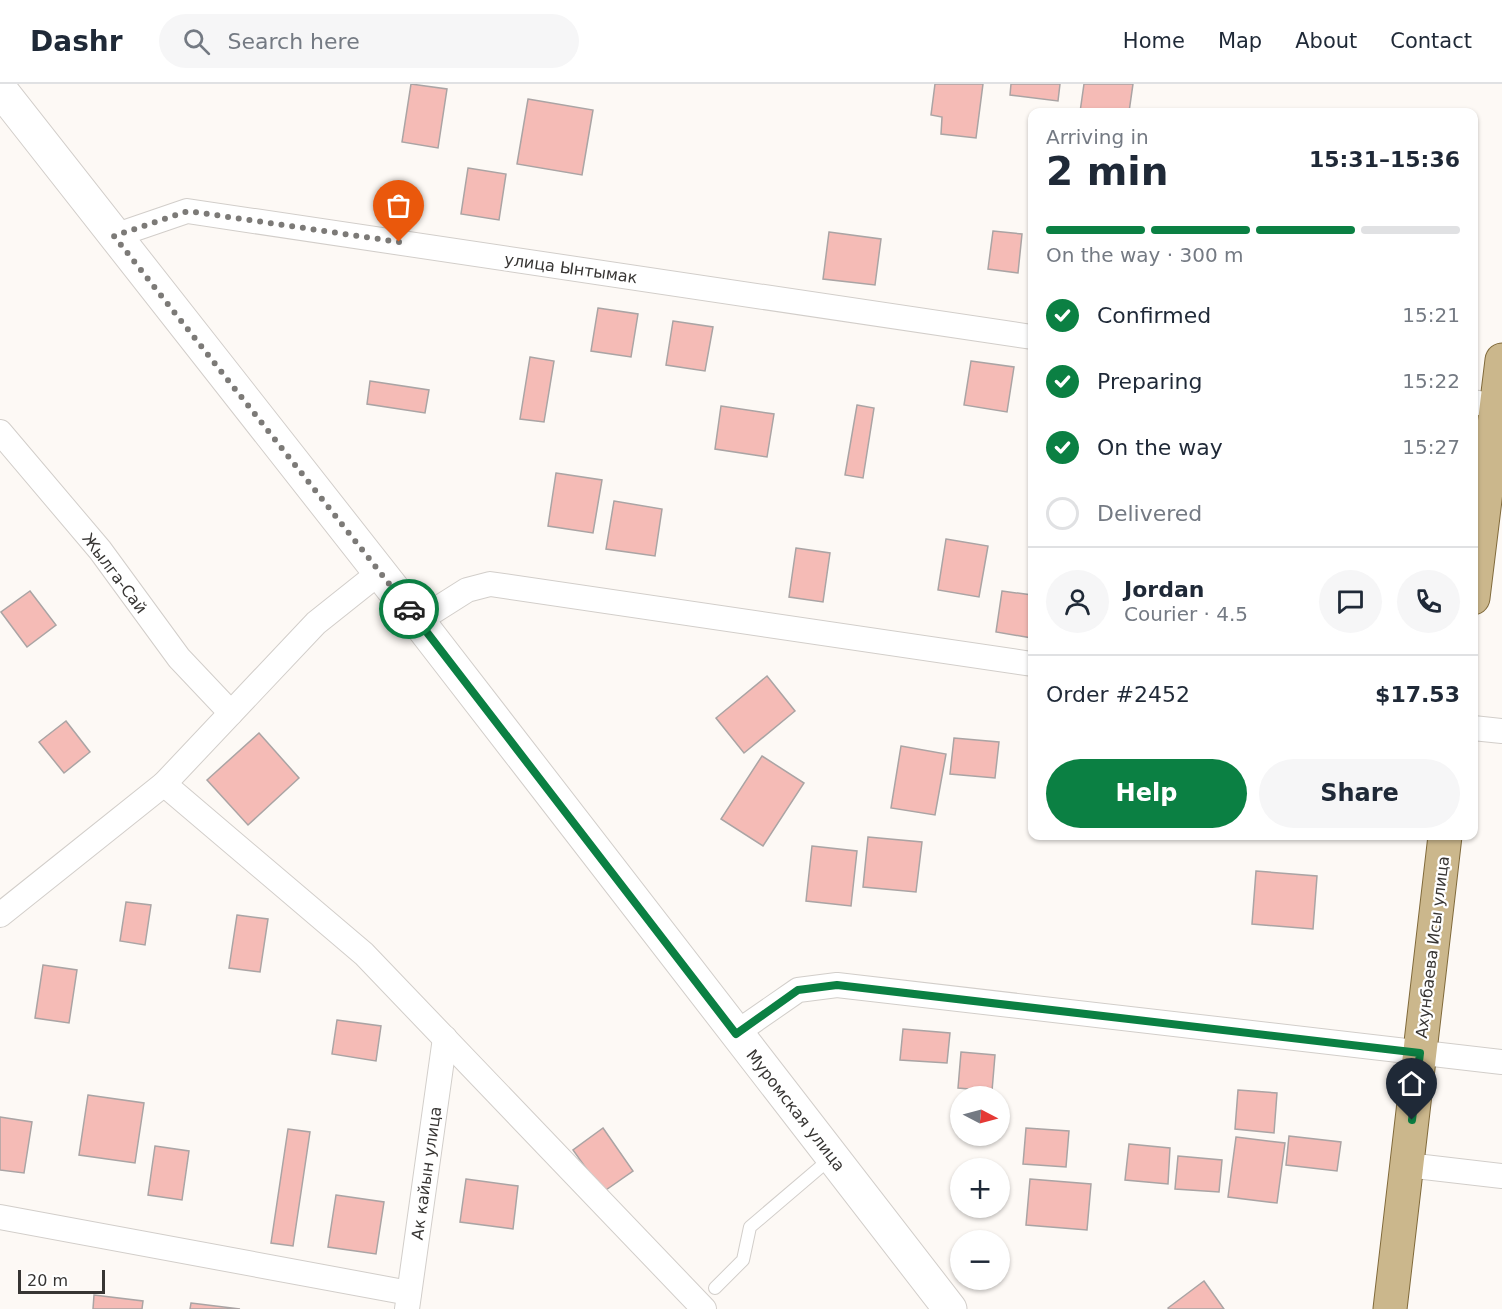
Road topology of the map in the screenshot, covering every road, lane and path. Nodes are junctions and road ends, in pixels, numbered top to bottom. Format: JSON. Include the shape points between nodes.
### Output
{"nodes":[{"id":1,"x":0,"y":89,"type":"edge"},
{"id":2,"x":114,"y":236,"type":"junction"},
{"id":3,"x":1028,"y":336,"type":"edge"},
{"id":4,"x":1502,"y":360,"type":"edge"},
{"id":5,"x":1490,"y":405,"type":"edge"},
{"id":6,"x":0,"y":432,"type":"edge"},
{"id":7,"x":1478,"y":541,"type":"edge"},
{"id":8,"x":380,"y":572,"type":"junction"},
{"id":9,"x":418,"y":621,"type":"junction"},
{"id":10,"x":1028,"y":663,"type":"edge"},
{"id":11,"x":231,"y":713,"type":"junction"},
{"id":12,"x":1478,"y":729,"type":"edge"},
{"id":13,"x":1502,"y":731,"type":"edge"},
{"id":14,"x":164,"y":784,"type":"junction"},
{"id":15,"x":1445,"y":840,"type":"edge"},
{"id":16,"x":0,"y":915,"type":"edge"},
{"id":17,"x":736,"y":1034,"type":"junction"},
{"id":18,"x":445,"y":1038,"type":"junction"},
{"id":19,"x":1420,"y":1053,"type":"junction"},
{"id":20,"x":1502,"y":1062,"type":"edge"},
{"id":21,"x":832,"y":1157,"type":"junction"},
{"id":22,"x":1407,"y":1165,"type":"junction"},
{"id":23,"x":1502,"y":1176,"type":"edge"},
{"id":24,"x":0,"y":1217,"type":"edge"},
{"id":25,"x":716,"y":1288,"type":"junction"},
{"id":26,"x":408,"y":1301,"type":"edge"},
{"id":27,"x":696,"y":1301,"type":"edge"},
{"id":28,"x":709,"y":1309,"type":"edge"},
{"id":29,"x":950,"y":1309,"type":"edge"},
{"id":30,"x":1390,"y":1309,"type":"edge"}],
"edges":[{"from":1,"to":2,"type":"street","name":"Муромская улица"},
{"from":2,"to":3,"type":"street","name":"улица Ынтымак","via":[[188,211]]},
{"from":2,"to":8,"type":"street","name":"Муромская улица"},
{"from":4,"to":5,"type":"main road"},
{"from":5,"to":7,"type":"main road"},
{"from":6,"to":11,"type":"street","name":"Жылга-Сай","via":[[100,550],[179,658]]},
{"from":8,"to":9,"type":"street","name":"Муромская улица"},
{"from":8,"to":11,"type":"street","via":[[316,623]]},
{"from":9,"to":10,"type":"street","via":[[467,590],[490,584]]},
{"from":9,"to":17,"type":"street","name":"Муромская улица"},
{"from":11,"to":14,"type":"street"},
{"from":12,"to":13,"type":"street"},
{"from":14,"to":16,"type":"street"},
{"from":14,"to":18,"type":"street","via":[[364,954]]},
{"from":15,"to":19,"type":"main road","name":"Ахунбаева Исы улица"},
{"from":17,"to":19,"type":"street","via":[[798,990],[837,985]]},
{"from":17,"to":21,"type":"street","name":"Муромская улица"},
{"from":18,"to":26,"type":"street","name":"Ак кайын улица"},
{"from":18,"to":27,"type":"street"},
{"from":19,"to":20,"type":"street"},
{"from":19,"to":22,"type":"main road","name":"Ахунбаева Исы улица"},
{"from":21,"to":25,"type":"lane","via":[[750,1227],[742,1260]]},
{"from":21,"to":29,"type":"street","name":"Муромская улица"},
{"from":22,"to":23,"type":"street"},
{"from":22,"to":30,"type":"main road","name":"Ахунбаева Исы улица"},
{"from":24,"to":26,"type":"street"},
{"from":25,"to":27,"type":"lane"},
{"from":25,"to":28,"type":"lane"}]}
